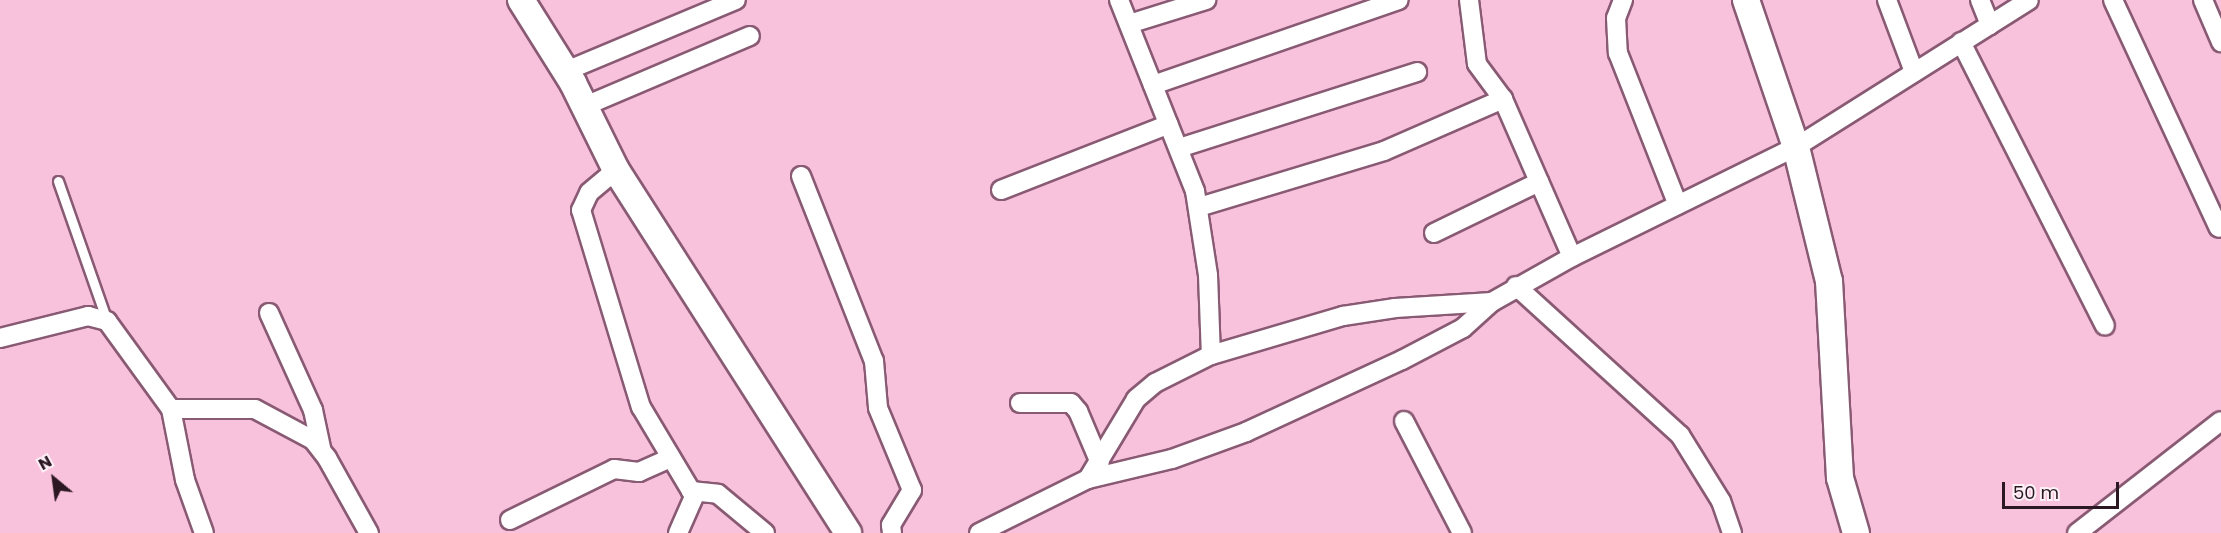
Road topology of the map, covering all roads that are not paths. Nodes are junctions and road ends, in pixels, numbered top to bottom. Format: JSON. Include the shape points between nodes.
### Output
{"nodes":[{"id":1,"x":521,"y":0,"type":"edge"},
{"id":2,"x":735,"y":0,"type":"edge"},
{"id":3,"x":1119,"y":0,"type":"edge"},
{"id":4,"x":1206,"y":0,"type":"edge"},
{"id":5,"x":1399,"y":0,"type":"edge"},
{"id":6,"x":1469,"y":0,"type":"edge"},
{"id":7,"x":1623,"y":0,"type":"edge"},
{"id":8,"x":1746,"y":0,"type":"edge"},
{"id":9,"x":1887,"y":0,"type":"edge"},
{"id":10,"x":1980,"y":0,"type":"edge"},
{"id":11,"x":2029,"y":0,"type":"edge"},
{"id":12,"x":2113,"y":0,"type":"edge"},
{"id":13,"x":2203,"y":0,"type":"edge"},
{"id":14,"x":1129,"y":24,"type":"junction"},
{"id":15,"x":1990,"y":25,"type":"junction"},
{"id":16,"x":750,"y":36,"type":"dead end"},
{"id":17,"x":1961,"y":42,"type":"junction"},
{"id":18,"x":2221,"y":42,"type":"edge"},
{"id":19,"x":566,"y":71,"type":"junction"},
{"id":20,"x":1417,"y":72,"type":"dead end"},
{"id":21,"x":1914,"y":72,"type":"junction"},
{"id":22,"x":1153,"y":85,"type":"junction"},
{"id":23,"x":1503,"y":99,"type":"junction"},
{"id":24,"x":585,"y":106,"type":"junction"},
{"id":25,"x":1169,"y":124,"type":"junction"},
{"id":26,"x":1796,"y":147,"type":"junction"},
{"id":27,"x":1179,"y":148,"type":"junction"},
{"id":28,"x":616,"y":170,"type":"junction"},
{"id":29,"x":801,"y":176,"type":"dead end"},
{"id":30,"x":58,"y":181,"type":"dead end"},
{"id":31,"x":1539,"y":182,"type":"junction"},
{"id":32,"x":1001,"y":190,"type":"dead end"},
{"id":33,"x":1678,"y":205,"type":"junction"},
{"id":34,"x":1199,"y":207,"type":"junction"},
{"id":35,"x":2219,"y":228,"type":"dead end"},
{"id":36,"x":1434,"y":233,"type":"dead end"},
{"id":37,"x":1572,"y":257,"type":"junction"},
{"id":38,"x":1516,"y":286,"type":"junction"},
{"id":39,"x":1492,"y":302,"type":"junction"},
{"id":40,"x":269,"y":313,"type":"dead end"},
{"id":41,"x":107,"y":321,"type":"junction"},
{"id":42,"x":2105,"y":326,"type":"dead end"},
{"id":43,"x":0,"y":338,"type":"edge"},
{"id":44,"x":1210,"y":355,"type":"junction"},
{"id":45,"x":1020,"y":403,"type":"dead end"},
{"id":46,"x":171,"y":410,"type":"junction"},
{"id":47,"x":1404,"y":421,"type":"dead end"},
{"id":48,"x":2221,"y":421,"type":"edge"},
{"id":49,"x":321,"y":449,"type":"junction"},
{"id":50,"x":671,"y":458,"type":"junction"},
{"id":51,"x":1100,"y":463,"type":"junction"},
{"id":52,"x":1088,"y":478,"type":"junction"},
{"id":53,"x":696,"y":492,"type":"junction"},
{"id":54,"x":510,"y":520,"type":"dead end"},
{"id":55,"x":204,"y":533,"type":"edge"},
{"id":56,"x":369,"y":533,"type":"edge"},
{"id":57,"x":678,"y":533,"type":"edge"},
{"id":58,"x":765,"y":533,"type":"edge"},
{"id":59,"x":848,"y":533,"type":"edge"},
{"id":60,"x":892,"y":533,"type":"edge"},
{"id":61,"x":979,"y":533,"type":"edge"},
{"id":62,"x":1462,"y":533,"type":"edge"},
{"id":63,"x":1732,"y":533,"type":"edge"},
{"id":64,"x":1856,"y":533,"type":"edge"},
{"id":65,"x":2077,"y":533,"type":"edge"}],
"edges":[{"from":1,"to":19,"type":"main road"},
{"from":2,"to":19,"type":"street"},
{"from":3,"to":14,"type":"street"},
{"from":4,"to":14,"type":"street"},
{"from":5,"to":22,"type":"street"},
{"from":6,"to":23,"type":"street","via":[[1477,64]]},
{"from":7,"to":33,"type":"street","via":[[1616,18],[1618,53]]},
{"from":8,"to":26,"type":"main road"},
{"from":9,"to":21,"type":"street"},
{"from":10,"to":15,"type":"street"},
{"from":11,"to":15,"type":"street"},
{"from":12,"to":35,"type":"street"},
{"from":13,"to":18,"type":"street"},
{"from":14,"to":22,"type":"street"},
{"from":15,"to":17,"type":"street"},
{"from":16,"to":24,"type":"street"},
{"from":17,"to":21,"type":"street"},
{"from":17,"to":42,"type":"street"},
{"from":19,"to":24,"type":"main road"},
{"from":20,"to":27,"type":"street"},
{"from":21,"to":26,"type":"street"},
{"from":22,"to":25,"type":"street"},
{"from":23,"to":31,"type":"street"},
{"from":23,"to":34,"type":"street","via":[[1390,149]]},
{"from":24,"to":28,"type":"main road"},
{"from":25,"to":27,"type":"street"},
{"from":25,"to":32,"type":"street"},
{"from":26,"to":33,"type":"street"},
{"from":26,"to":64,"type":"main road","via":[[1829,281],[1840,478]]},
{"from":27,"to":34,"type":"street"},
{"from":28,"to":50,"type":"street","via":[[589,194],[581,210],[583,222],[639,400]]},
{"from":28,"to":59,"type":"main road"},
{"from":29,"to":60,"type":"street","via":[[874,361],[878,408],[912,490],[891,525]]},
{"from":30,"to":41,"type":"lane"},
{"from":31,"to":36,"type":"street"},
{"from":31,"to":37,"type":"street"},
{"from":33,"to":37,"type":"street"},
{"from":34,"to":44,"type":"street","via":[[1208,275]]},
{"from":37,"to":38,"type":"street"},
{"from":38,"to":39,"type":"street"},
{"from":38,"to":63,"type":"street","via":[[1680,435],[1721,501]]},
{"from":39,"to":44,"type":"street","via":[[1395,308],[1343,316]]},
{"from":39,"to":52,"type":"street","via":[[1463,328],[1246,432],[1172,459]]},
{"from":40,"to":49,"type":"street","via":[[313,410]]},
{"from":41,"to":43,"type":"street","via":[[88,316]]},
{"from":41,"to":46,"type":"street"},
{"from":44,"to":51,"type":"street","via":[[1155,383],[1136,399]]},
{"from":45,"to":51,"type":"street","via":[[1071,403]]},
{"from":46,"to":49,"type":"street","via":[[255,409],[313,440]]},
{"from":46,"to":55,"type":"street","via":[[185,480]]},
{"from":47,"to":62,"type":"street"},
{"from":48,"to":65,"type":"street"},
{"from":49,"to":56,"type":"street"},
{"from":50,"to":53,"type":"street","via":[[688,487]]},
{"from":50,"to":54,"type":"street","via":[[639,472],[614,470]]},
{"from":51,"to":52,"type":"street"},
{"from":52,"to":61,"type":"street"},
{"from":53,"to":57,"type":"street"},
{"from":53,"to":58,"type":"street","via":[[718,494]]}]}
